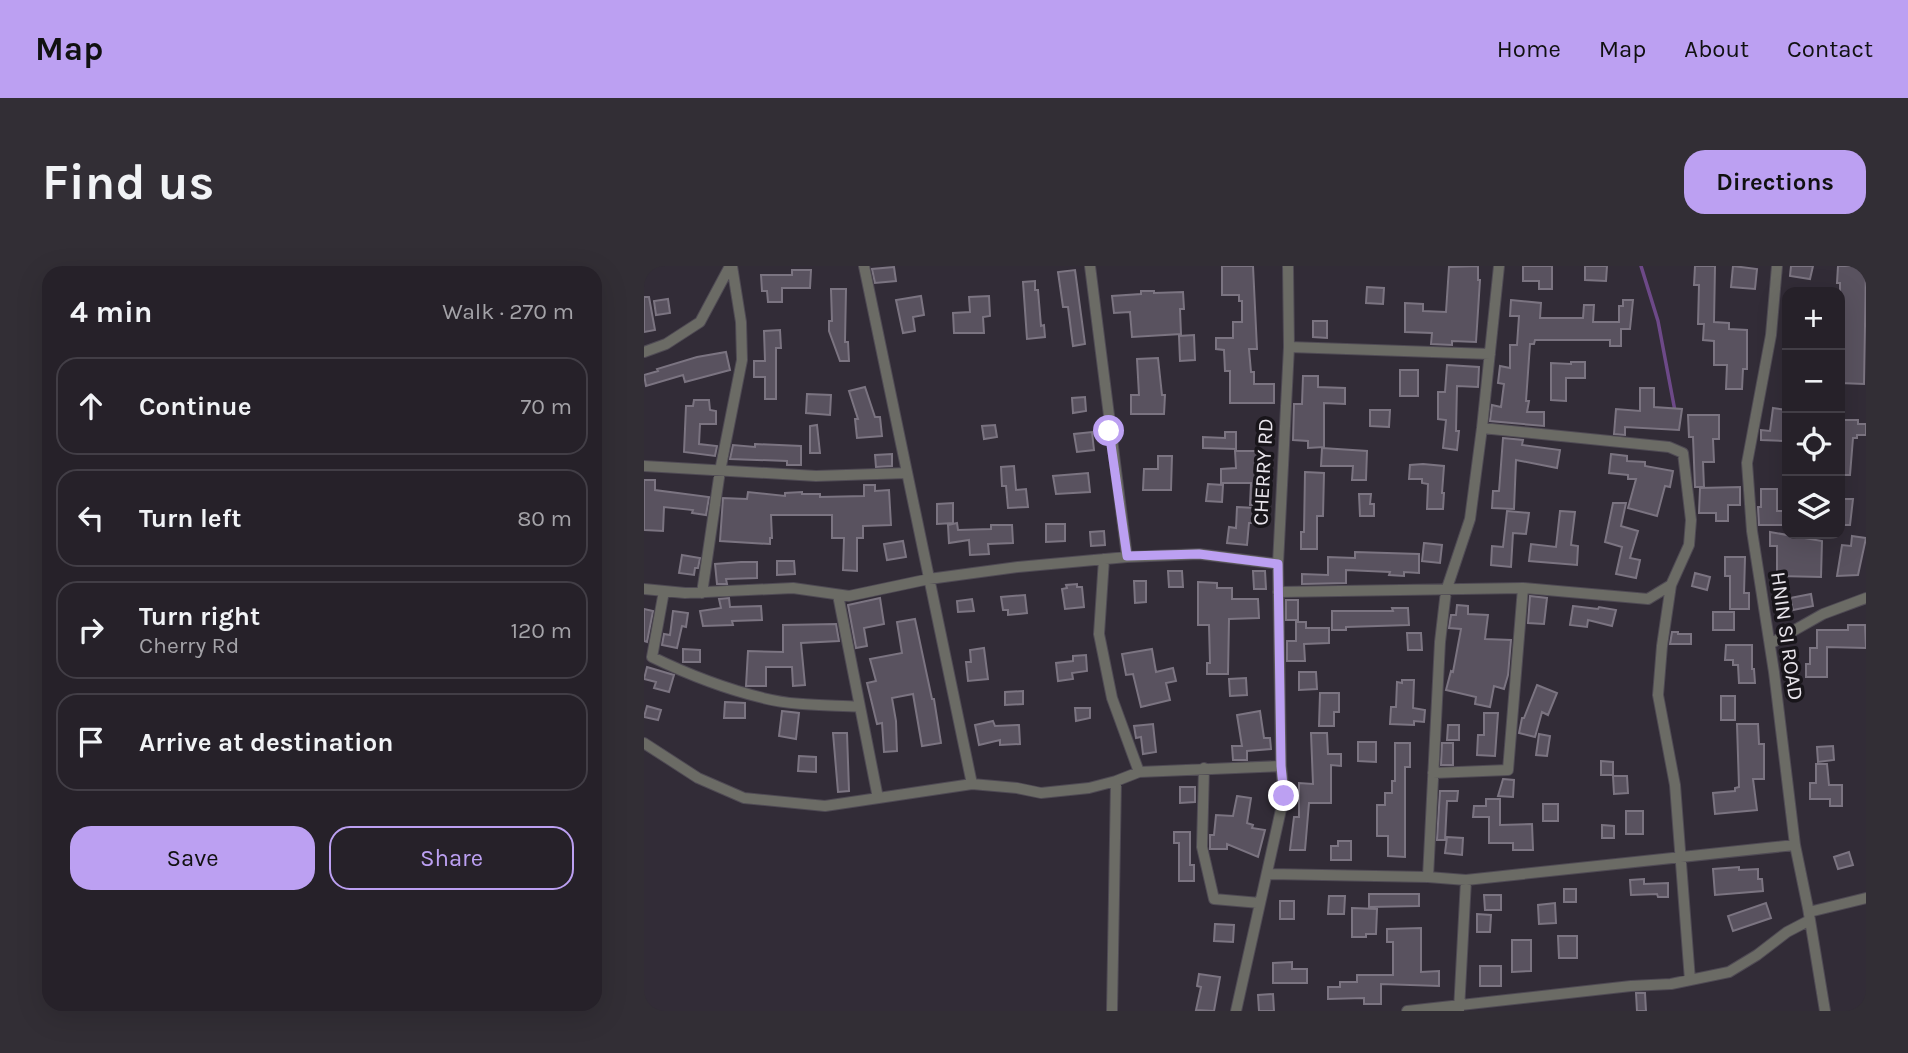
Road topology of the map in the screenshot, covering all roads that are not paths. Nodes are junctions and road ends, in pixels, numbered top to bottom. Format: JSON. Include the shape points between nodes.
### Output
{"nodes":[{"id":1,"x":732,"y":266,"type":"edge"},
{"id":2,"x":864,"y":266,"type":"edge"},
{"id":3,"x":1090,"y":266,"type":"edge"},
{"id":4,"x":1288,"y":266,"type":"edge"},
{"id":5,"x":1499,"y":266,"type":"edge"},
{"id":6,"x":1777,"y":266,"type":"edge"},
{"id":7,"x":1289,"y":347,"type":"junction"},
{"id":8,"x":644,"y":352,"type":"edge"},
{"id":9,"x":1490,"y":354,"type":"junction"},
{"id":10,"x":1482,"y":428,"type":"junction"},
{"id":11,"x":644,"y":466,"type":"edge"},
{"id":12,"x":720,"y":471,"type":"junction"},
{"id":13,"x":907,"y":473,"type":"junction"},
{"id":14,"x":1127,"y":556,"type":"junction"},
{"id":15,"x":1104,"y":559,"type":"junction"},
{"id":16,"x":1278,"y":564,"type":"junction"},
{"id":17,"x":929,"y":579,"type":"junction"},
{"id":18,"x":1671,"y":584,"type":"junction"},
{"id":19,"x":644,"y":589,"type":"edge"},
{"id":20,"x":1523,"y":589,"type":"junction"},
{"id":21,"x":664,"y":591,"type":"junction"},
{"id":22,"x":1446,"y":591,"type":"junction"},
{"id":23,"x":1278,"y":592,"type":"junction"},
{"id":24,"x":702,"y":593,"type":"junction"},
{"id":25,"x":838,"y":595,"type":"junction"},
{"id":26,"x":1866,"y":598,"type":"edge"},
{"id":27,"x":1770,"y":644,"type":"junction"},
{"id":28,"x":860,"y":707,"type":"junction"},
{"id":29,"x":644,"y":743,"type":"edge"},
{"id":30,"x":1281,"y":766,"type":"junction"},
{"id":31,"x":1204,"y":768,"type":"junction"},
{"id":32,"x":1139,"y":772,"type":"junction"},
{"id":33,"x":1433,"y":773,"type":"junction"},
{"id":34,"x":1116,"y":781,"type":"junction"},
{"id":35,"x":972,"y":784,"type":"junction"},
{"id":36,"x":878,"y":798,"type":"junction"},
{"id":37,"x":1795,"y":845,"type":"junction"},
{"id":38,"x":1682,"y":857,"type":"junction"},
{"id":39,"x":1267,"y":874,"type":"junction"},
{"id":40,"x":1428,"y":877,"type":"junction"},
{"id":41,"x":1466,"y":880,"type":"junction"},
{"id":42,"x":1866,"y":898,"type":"edge"},
{"id":43,"x":1260,"y":903,"type":"junction"},
{"id":44,"x":1810,"y":916,"type":"junction"},
{"id":45,"x":1690,"y":980,"type":"junction"},
{"id":46,"x":1459,"y":1008,"type":"edge"},
{"id":47,"x":1112,"y":1011,"type":"edge"},
{"id":48,"x":1236,"y":1011,"type":"edge"},
{"id":49,"x":1407,"y":1011,"type":"edge"},
{"id":50,"x":1825,"y":1011,"type":"edge"}],
"edges":[{"from":1,"to":8,"type":"street","via":[[700,322]]},
{"from":1,"to":12,"type":"street","via":[[742,360]]},
{"from":2,"to":13,"type":"street"},
{"from":3,"to":14,"type":"street"},
{"from":4,"to":7,"type":"street","name":"CHERRY RD"},
{"from":5,"to":9,"type":"street"},
{"from":6,"to":27,"type":"street","name":"HNIN SI ROAD","via":[[1771,335],[1747,463],[1752,531]]},
{"from":7,"to":9,"type":"street"},
{"from":7,"to":16,"type":"street","name":"CHERRY RD"},
{"from":9,"to":10,"type":"street"},
{"from":10,"to":18,"type":"street","via":[[1669,447],[1683,453],[1691,520],[1689,545]]},
{"from":10,"to":22,"type":"street","via":[[1470,519]]},
{"from":11,"to":12,"type":"street"},
{"from":12,"to":13,"type":"street","via":[[816,476]]},
{"from":12,"to":24,"type":"street"},
{"from":13,"to":17,"type":"street"},
{"from":14,"to":15,"type":"street"},
{"from":14,"to":16,"type":"street","via":[[1199,554]]},
{"from":15,"to":17,"type":"street"},
{"from":15,"to":32,"type":"street","via":[[1099,634],[1112,698]]},
{"from":16,"to":23,"type":"street","name":"CHERRY RD"},
{"from":17,"to":25,"type":"street"},
{"from":17,"to":35,"type":"street"},
{"from":18,"to":20,"type":"street","via":[[1648,599]]},
{"from":18,"to":38,"type":"street","via":[[1658,695],[1675,785]]},
{"from":19,"to":21,"type":"street"},
{"from":20,"to":22,"type":"street"},
{"from":20,"to":33,"type":"street","via":[[1508,770]]},
{"from":21,"to":24,"type":"street"},
{"from":21,"to":28,"type":"street","via":[[652,657],[764,698]]},
{"from":22,"to":23,"type":"street"},
{"from":22,"to":33,"type":"street"},
{"from":23,"to":30,"type":"street","name":"CHERRY RD"},
{"from":24,"to":25,"type":"street","via":[[793,589]]},
{"from":25,"to":28,"type":"street"},
{"from":26,"to":27,"type":"street","via":[[1823,614]]},
{"from":27,"to":37,"type":"street","name":"HNIN SI ROAD"},
{"from":28,"to":36,"type":"street"},
{"from":29,"to":36,"type":"street","via":[[698,778],[744,798],[825,806]]},
{"from":30,"to":31,"type":"street"},
{"from":30,"to":39,"type":"street","name":"CHERRY RD","via":[[1284,796]]},
{"from":31,"to":32,"type":"street"},
{"from":31,"to":43,"type":"street","via":[[1202,847],[1214,899]]},
{"from":32,"to":34,"type":"street"},
{"from":33,"to":40,"type":"street"},
{"from":34,"to":35,"type":"street","via":[[1041,793]]},
{"from":34,"to":47,"type":"street"},
{"from":35,"to":36,"type":"street"},
{"from":37,"to":38,"type":"street"},
{"from":37,"to":44,"type":"street","name":"HNIN SI ROAD"},
{"from":38,"to":41,"type":"street"},
{"from":38,"to":45,"type":"street"},
{"from":39,"to":40,"type":"street"},
{"from":39,"to":43,"type":"street","name":"CHERRY RD"},
{"from":40,"to":41,"type":"street"},
{"from":41,"to":46,"type":"street"},
{"from":42,"to":44,"type":"street"},
{"from":43,"to":48,"type":"street","name":"CHERRY RD"},
{"from":44,"to":45,"type":"street","via":[[1729,972]]},
{"from":44,"to":50,"type":"street","name":"HNIN SI ROAD"},
{"from":45,"to":46,"type":"street"},
{"from":46,"to":49,"type":"street"}]}
